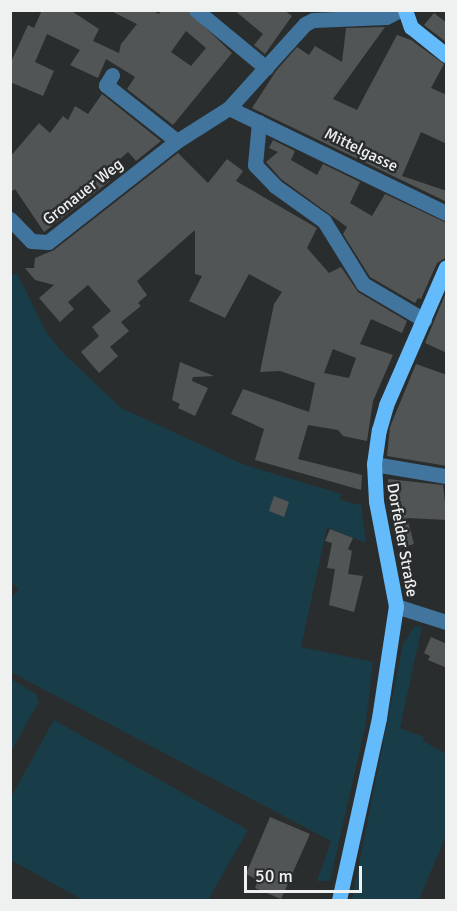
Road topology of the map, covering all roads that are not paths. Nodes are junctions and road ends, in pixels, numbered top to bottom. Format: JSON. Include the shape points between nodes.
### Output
{"nodes":[{"id":1,"x":196,"y":10,"type":"edge"},
{"id":2,"x":403,"y":10,"type":"edge"},
{"id":3,"x":447,"y":55,"type":"edge"},
{"id":4,"x":266,"y":68,"type":"junction"},
{"id":5,"x":112,"y":75,"type":"dead end"},
{"id":6,"x":229,"y":108,"type":"junction"},
{"id":7,"x":259,"y":122,"type":"junction"},
{"id":8,"x":177,"y":141,"type":"junction"},
{"id":9,"x":447,"y":213,"type":"edge"},
{"id":10,"x":10,"y":219,"type":"edge"},
{"id":11,"x":447,"y":267,"type":"edge"},
{"id":12,"x":424,"y":320,"type":"junction"},
{"id":13,"x":374,"y":464,"type":"junction"},
{"id":14,"x":447,"y":476,"type":"edge"},
{"id":15,"x":396,"y":606,"type":"junction"},
{"id":16,"x":447,"y":621,"type":"edge"},
{"id":17,"x":339,"y":900,"type":"edge"}],
"edges":[{"from":1,"to":4,"type":"street"},
{"from":2,"to":3,"type":"main road","via":[[411,27]]},
{"from":2,"to":4,"type":"street","name":"Gronauer Weg","via":[[386,17],[309,21]]},
{"from":4,"to":6,"type":"street","name":"Gronauer Weg"},
{"from":5,"to":8,"type":"street","via":[[106,85]]},
{"from":6,"to":7,"type":"street","name":"Mittelgasse"},
{"from":6,"to":8,"type":"street","name":"Gronauer Weg"},
{"from":7,"to":9,"type":"street","name":"Mittelgasse"},
{"from":7,"to":12,"type":"street","via":[[255,165],[275,186],[324,221],[363,284]]},
{"from":8,"to":10,"type":"street","name":"Gronauer Weg","via":[[48,242],[31,242]]},
{"from":11,"to":12,"type":"main road","name":"Dorfelder Straße"},
{"from":12,"to":13,"type":"main road","name":"Dorfelder Straße","via":[[386,405]]},
{"from":13,"to":14,"type":"street"},
{"from":13,"to":15,"type":"main road","name":"Dorfelder Straße","via":[[376,501]]},
{"from":15,"to":16,"type":"street"},
{"from":15,"to":17,"type":"main road","name":"Dorfelder Straße","via":[[379,718]]}]}
